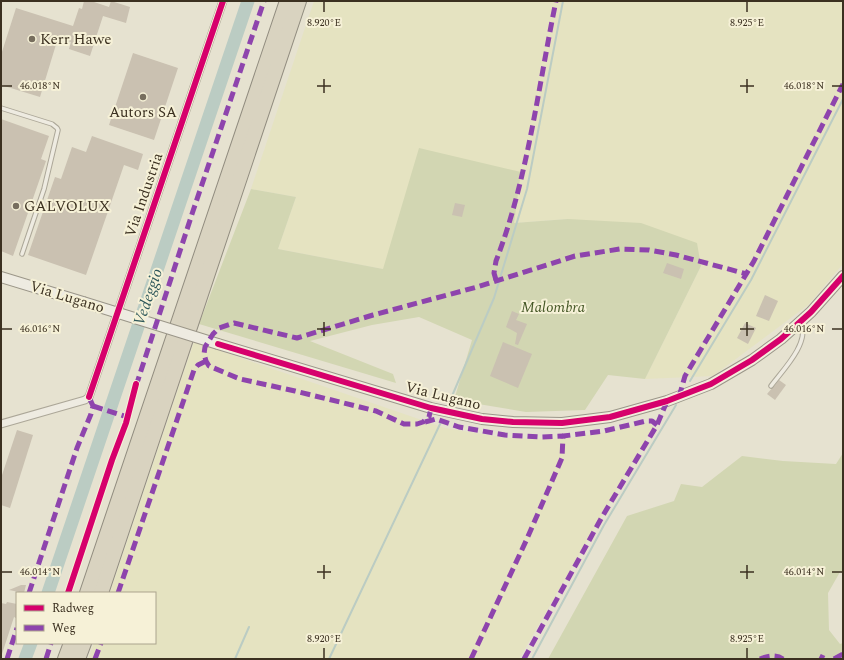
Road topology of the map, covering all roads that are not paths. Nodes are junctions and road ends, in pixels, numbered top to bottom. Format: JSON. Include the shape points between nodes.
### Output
{"nodes":[{"id":1,"x":223,"y":1,"type":"edge"},
{"id":2,"x":287,"y":1,"type":"edge"},
{"id":3,"x":299,"y":1,"type":"edge"},
{"id":4,"x":1,"y":108,"type":"edge"},
{"id":5,"x":22,"y":254,"type":"dead end"},
{"id":6,"x":843,"y":276,"type":"edge"},
{"id":7,"x":1,"y":277,"type":"edge"},
{"id":8,"x":800,"y":322,"type":"junction"},
{"id":9,"x":771,"y":386,"type":"dead end"},
{"id":10,"x":1,"y":424,"type":"edge"},
{"id":11,"x":87,"y":592,"type":"edge"},
{"id":12,"x":100,"y":592,"type":"edge"},
{"id":13,"x":71,"y":644,"type":"edge"},
{"id":14,"x":84,"y":644,"type":"edge"},
{"id":15,"x":65,"y":659,"type":"edge"},
{"id":16,"x":78,"y":659,"type":"edge"}],
"edges":[{"from":1,"to":10,"type":"street","name":"Via Industria","via":[[89,397]]},
{"from":2,"to":11,"type":"highway"},
{"from":3,"to":12,"type":"highway"},
{"from":4,"to":5,"type":"lane","via":[[52,124],[58,130],[44,189]]},
{"from":6,"to":8,"type":"main road","name":"Via Lugano"},
{"from":7,"to":8,"type":"main road","name":"Via Lugano","bridge":true,"via":[[431,408],[482,419],[513,422],[562,423],[610,417],[667,401],[712,384],[768,348]]},
{"from":8,"to":9,"type":"lane","via":[[804,331],[801,343]]},
{"from":13,"to":15,"type":"highway"},
{"from":14,"to":16,"type":"highway"}]}
